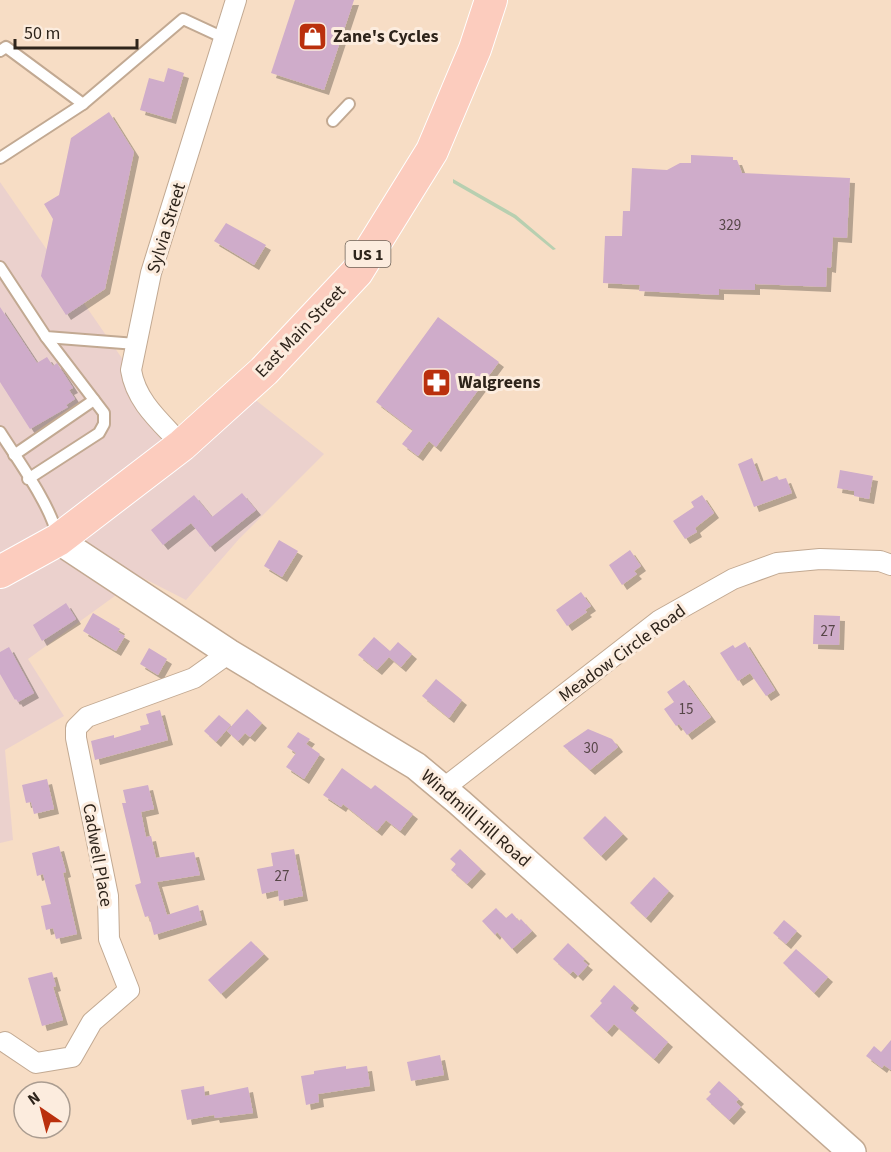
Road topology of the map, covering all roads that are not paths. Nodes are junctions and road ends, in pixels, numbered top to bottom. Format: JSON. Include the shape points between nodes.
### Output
{"nodes":[{"id":1,"x":236,"y":0,"type":"edge"},
{"id":2,"x":491,"y":0,"type":"edge"},
{"id":3,"x":224,"y":38,"type":"junction"},
{"id":4,"x":3,"y":49,"type":"edge"},
{"id":5,"x":83,"y":104,"type":"junction"},
{"id":6,"x":349,"y":104,"type":"dead end"},
{"id":7,"x":333,"y":121,"type":"dead end"},
{"id":8,"x":0,"y":158,"type":"edge"},
{"id":9,"x":0,"y":267,"type":"edge"},
{"id":10,"x":46,"y":337,"type":"junction"},
{"id":11,"x":136,"y":344,"type":"junction"},
{"id":12,"x":94,"y":400,"type":"junction"},
{"id":13,"x":0,"y":432,"type":"edge"},
{"id":14,"x":182,"y":445,"type":"junction"},
{"id":15,"x":14,"y":454,"type":"junction"},
{"id":16,"x":28,"y":479,"type":"junction"},
{"id":17,"x":58,"y":540,"type":"junction"},
{"id":18,"x":891,"y":565,"type":"edge"},
{"id":19,"x":0,"y":572,"type":"edge"},
{"id":20,"x":229,"y":653,"type":"junction"},
{"id":21,"x":444,"y":788,"type":"junction"},
{"id":22,"x":5,"y":1042,"type":"dead end"},
{"id":23,"x":852,"y":1152,"type":"edge"}],
"edges":[{"from":1,"to":3,"type":"street","name":"Sylvia Street"},
{"from":2,"to":14,"type":"main road","name":"East Main Street","number":"US 1","via":[[432,151],[357,272],[264,371]]},
{"from":3,"to":5,"type":"lane","via":[[183,20]]},
{"from":3,"to":11,"type":"street","name":"Sylvia Street","via":[[151,273]]},
{"from":4,"to":5,"type":"lane"},
{"from":5,"to":8,"type":"lane"},
{"from":6,"to":7,"type":"lane"},
{"from":9,"to":10,"type":"lane"},
{"from":10,"to":11,"type":"lane"},
{"from":10,"to":12,"type":"lane"},
{"from":11,"to":14,"type":"street","name":"Sylvia Street","via":[[131,370],[135,390]]},
{"from":12,"to":15,"type":"lane"},
{"from":12,"to":16,"type":"lane","via":[[104,413],[99,433]]},
{"from":13,"to":15,"type":"lane"},
{"from":14,"to":17,"type":"main road","name":"East Main Street","number":"US 1"},
{"from":15,"to":16,"type":"lane"},
{"from":16,"to":17,"type":"lane","via":[[56,527]]},
{"from":17,"to":19,"type":"main road","name":"East Main Street","number":"US 1"},
{"from":17,"to":20,"type":"street","name":"Windmill Hill Road"},
{"from":18,"to":21,"type":"street","name":"Meadow Circle Road","via":[[880,561],[820,559],[777,563],[733,579],[660,620]]},
{"from":20,"to":21,"type":"street","name":"Windmill Hill Road","via":[[416,766]]},
{"from":20,"to":22,"type":"street","name":"Cadwell Place","via":[[194,678],[87,717],[75,728],[108,896],[110,939],[129,990],[92,1022],[72,1057],[36,1063]]},
{"from":21,"to":23,"type":"street","name":"Windmill Hill Road"}]}
